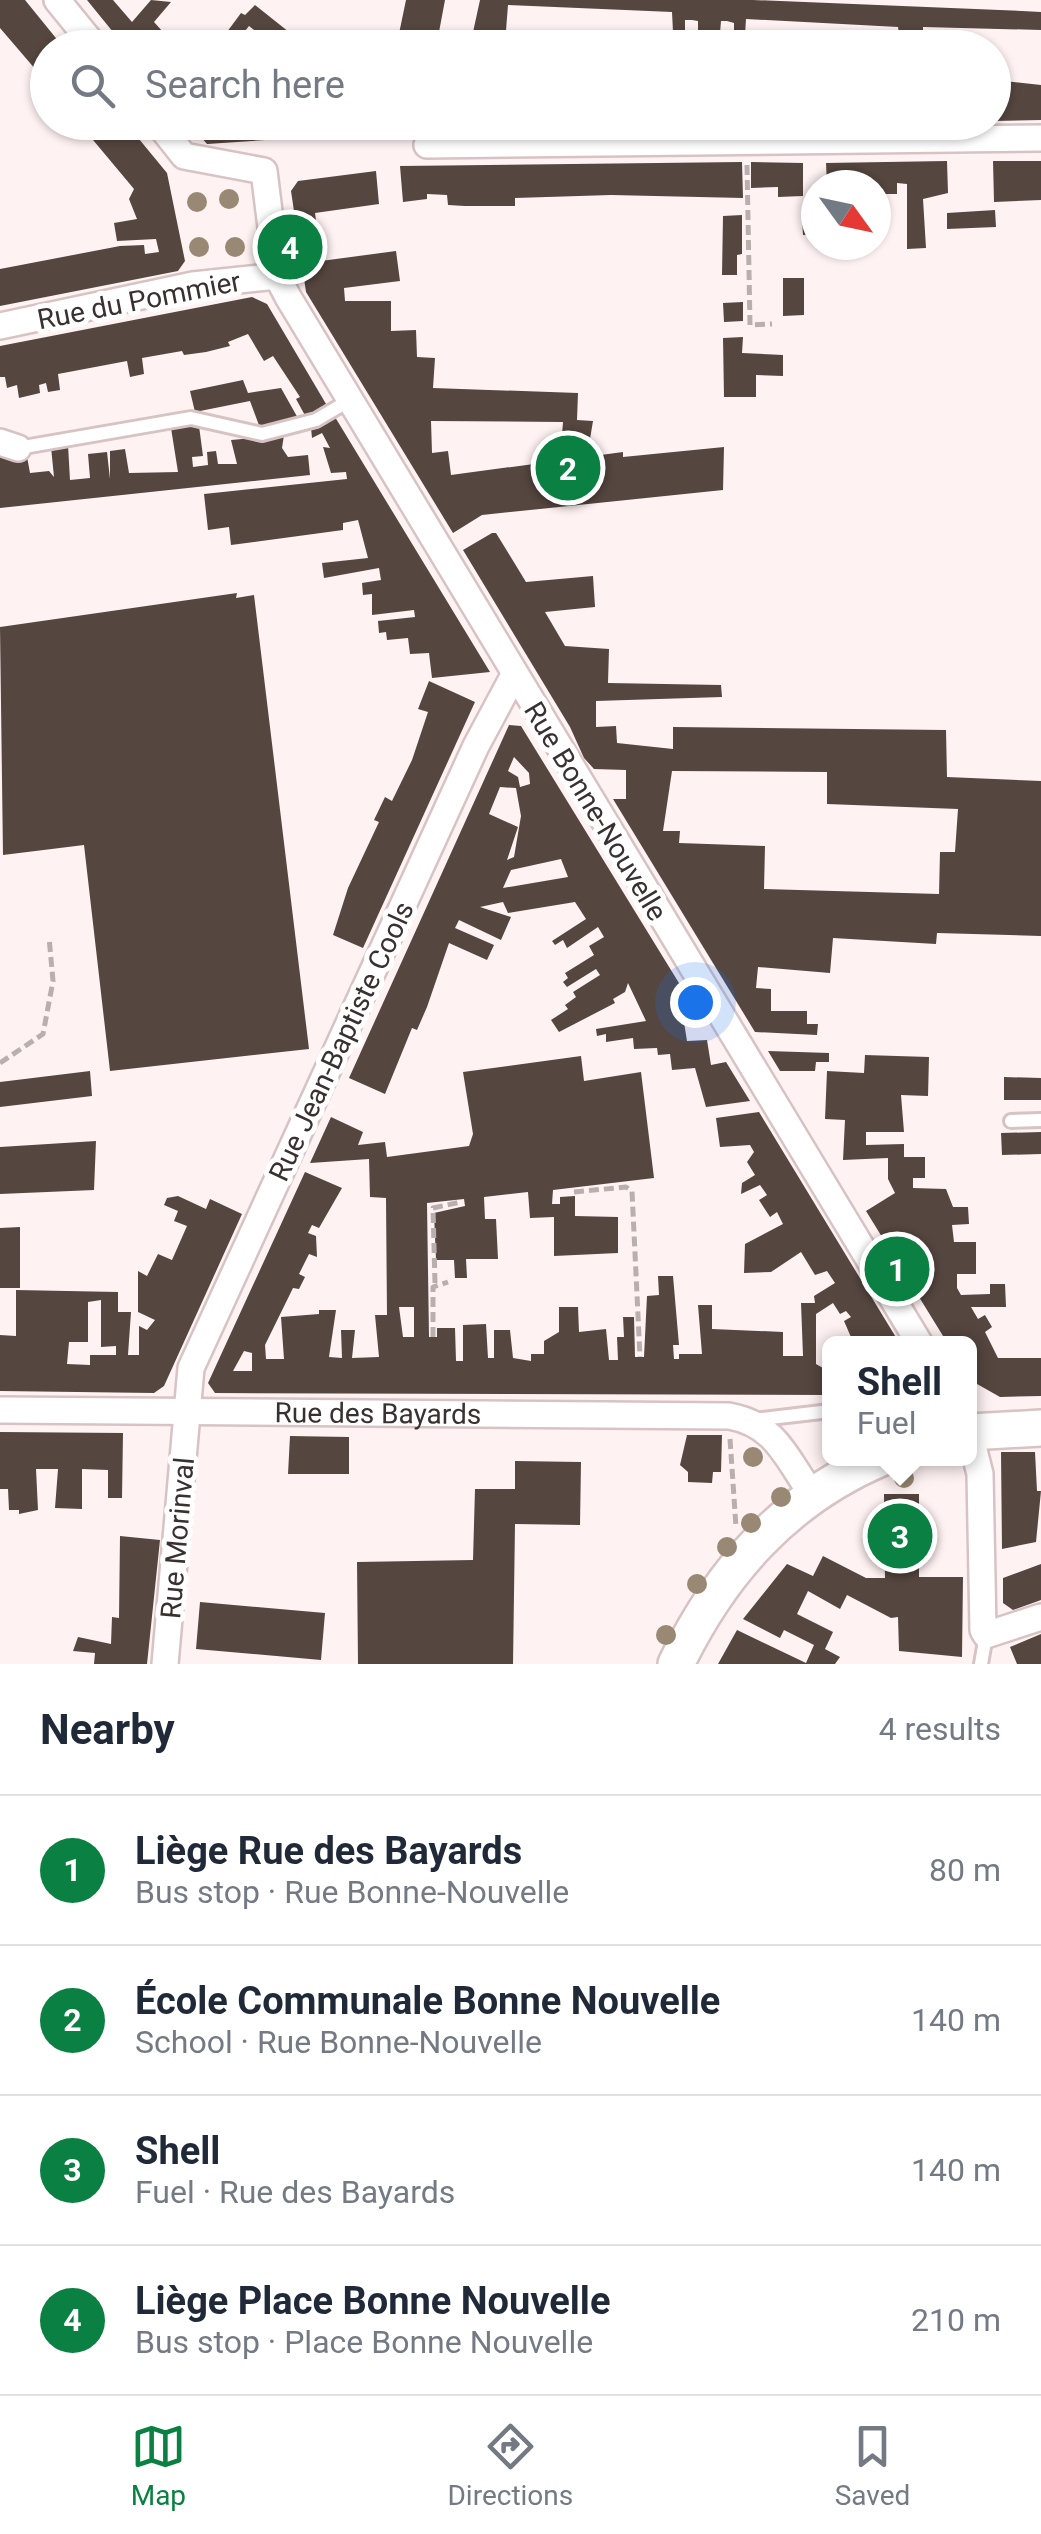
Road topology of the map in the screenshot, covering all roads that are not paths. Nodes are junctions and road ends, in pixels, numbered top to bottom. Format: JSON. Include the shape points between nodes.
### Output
{"nodes":[{"id":1,"x":57,"y":0,"type":"edge"},
{"id":2,"x":81,"y":30,"type":"edge"},
{"id":3,"x":1011,"y":138,"type":"edge"},
{"id":4,"x":1041,"y":138,"type":"edge"},
{"id":5,"x":171,"y":140,"type":"edge"},
{"id":6,"x":844,"y":140,"type":"edge"},
{"id":7,"x":427,"y":145,"type":"dead end"},
{"id":8,"x":278,"y":276,"type":"junction"},
{"id":9,"x":0,"y":326,"type":"edge"},
{"id":10,"x":350,"y":400,"type":"junction"},
{"id":11,"x":9,"y":445,"type":"edge"},
{"id":12,"x":514,"y":675,"type":"junction"},
{"id":13,"x":1011,"y":1120,"type":"dead end"},
{"id":14,"x":1041,"y":1120,"type":"edge"},
{"id":15,"x":915,"y":1336,"type":"edge"},
{"id":16,"x":0,"y":1410,"type":"edge"},
{"id":17,"x":189,"y":1412,"type":"junction"},
{"id":18,"x":822,"y":1412,"type":"edge"},
{"id":19,"x":742,"y":1418,"type":"junction"},
{"id":20,"x":1041,"y":1428,"type":"edge"},
{"id":21,"x":977,"y":1433,"type":"edge"},
{"id":22,"x":977,"y":1462,"type":"edge"},
{"id":23,"x":865,"y":1466,"type":"edge"},
{"id":24,"x":811,"y":1494,"type":"junction"},
{"id":25,"x":1041,"y":1617,"type":"edge"},
{"id":26,"x":986,"y":1635,"type":"junction"},
{"id":27,"x":166,"y":1664,"type":"edge"},
{"id":28,"x":676,"y":1664,"type":"edge"},
{"id":29,"x":982,"y":1664,"type":"edge"}],
"edges":[{"from":1,"to":2,"type":"street"},
{"from":3,"to":4,"type":"street"},
{"from":5,"to":8,"type":"street","via":[[194,160],[264,171]]},
{"from":6,"to":7,"type":"street"},
{"from":8,"to":9,"type":"street","name":"Rue du Pommier","via":[[193,285]]},
{"from":8,"to":10,"type":"street","name":"Rue Bonne-Nouvelle"},
{"from":10,"to":11,"type":"lane","via":[[316,420],[262,434],[191,418]]},
{"from":10,"to":12,"type":"street","name":"Rue Bonne-Nouvelle"},
{"from":12,"to":15,"type":"street","name":"Rue Bonne-Nouvelle"},
{"from":12,"to":17,"type":"street","name":"Rue Jean-Baptiste Cools","via":[[191,1368]]},
{"from":13,"to":14,"type":"lane"},
{"from":16,"to":17,"type":"street","name":"Rue des Bayards"},
{"from":17,"to":19,"type":"street","name":"Rue des Bayards"},
{"from":17,"to":27,"type":"street","name":"Rue Morinval"},
{"from":18,"to":19,"type":"lane","name":"Rue des Bayards"},
{"from":19,"to":24,"type":"street","via":[[766,1430]]},
{"from":20,"to":21,"type":"street"},
{"from":22,"to":26,"type":"street"},
{"from":23,"to":24,"type":"street"},
{"from":24,"to":28,"type":"street","via":[[722,1584]]},
{"from":25,"to":26,"type":"street"},
{"from":26,"to":29,"type":"lane"}]}
